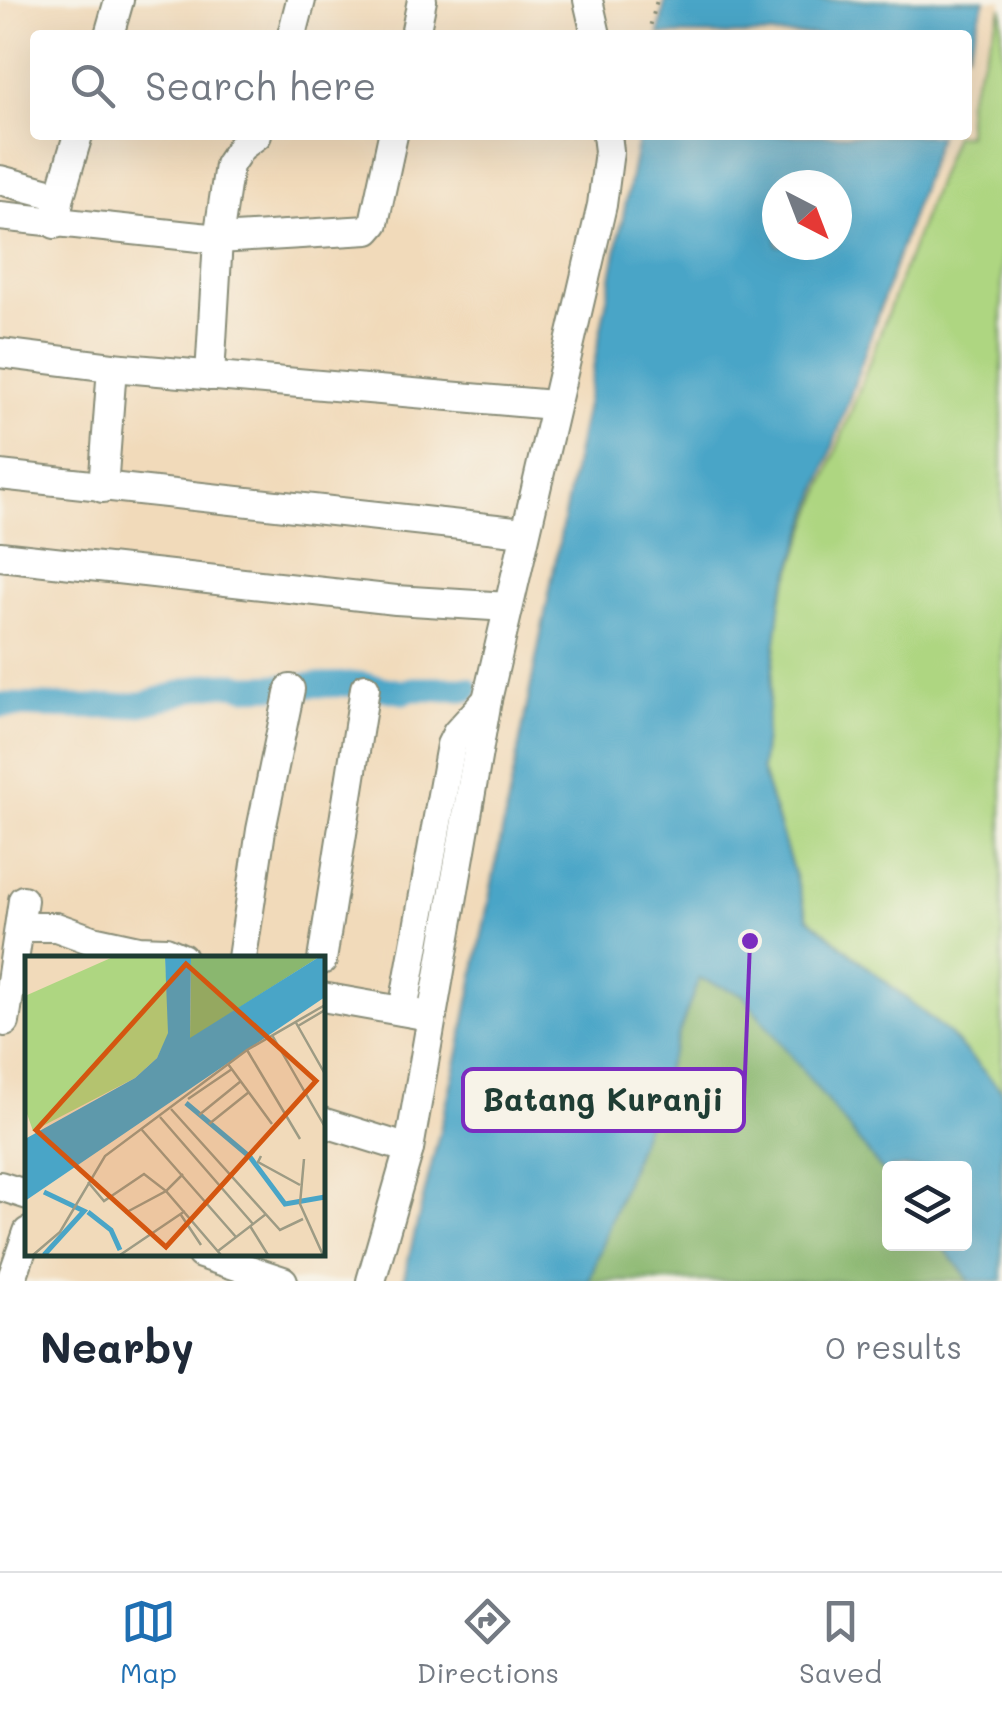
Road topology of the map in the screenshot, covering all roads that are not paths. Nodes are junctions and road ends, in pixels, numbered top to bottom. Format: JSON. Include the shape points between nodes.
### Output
{"nodes":[{"id":1,"x":120,"y":0,"type":"edge"},
{"id":2,"x":300,"y":0,"type":"edge"},
{"id":3,"x":422,"y":0,"type":"edge"},
{"id":4,"x":588,"y":0,"type":"edge"},
{"id":5,"x":111,"y":30,"type":"edge"},
{"id":6,"x":293,"y":30,"type":"edge"},
{"id":7,"x":416,"y":30,"type":"edge"},
{"id":8,"x":595,"y":30,"type":"edge"},
{"id":9,"x":77,"y":140,"type":"edge"},
{"id":10,"x":251,"y":140,"type":"edge"},
{"id":11,"x":391,"y":140,"type":"edge"},
{"id":12,"x":607,"y":140,"type":"edge"},
{"id":13,"x":0,"y":180,"type":"edge"},
{"id":14,"x":57,"y":210,"type":"junction"},
{"id":15,"x":0,"y":216,"type":"edge"},
{"id":16,"x":218,"y":239,"type":"junction"},
{"id":17,"x":0,"y":353,"type":"edge"},
{"id":18,"x":112,"y":366,"type":"junction"},
{"id":19,"x":210,"y":376,"type":"junction"},
{"id":20,"x":553,"y":405,"type":"junction"},
{"id":21,"x":0,"y":474,"type":"edge"},
{"id":22,"x":103,"y":488,"type":"junction"},
{"id":23,"x":525,"y":532,"type":"junction"},
{"id":24,"x":0,"y":556,"type":"edge"},
{"id":25,"x":508,"y":607,"type":"junction"},
{"id":26,"x":365,"y":688,"type":"dead end"},
{"id":27,"x":290,"y":689,"type":"dead end"},
{"id":28,"x":487,"y":700,"type":"junction"},
{"id":29,"x":178,"y":956,"type":"edge"},
{"id":30,"x":242,"y":956,"type":"edge"},
{"id":31,"x":323,"y":956,"type":"edge"},
{"id":32,"x":325,"y":998,"type":"edge"},
{"id":33,"x":402,"y":1012,"type":"junction"},
{"id":34,"x":435,"y":1017,"type":"junction"},
{"id":35,"x":11,"y":1023,"type":"edge"},
{"id":36,"x":325,"y":1123,"type":"edge"},
{"id":37,"x":409,"y":1149,"type":"junction"},
{"id":38,"x":0,"y":1186,"type":"edge"},
{"id":39,"x":25,"y":1194,"type":"edge"},
{"id":40,"x":25,"y":1241,"type":"edge"},
{"id":41,"x":207,"y":1256,"type":"edge"},
{"id":42,"x":11,"y":1281,"type":"edge"},
{"id":43,"x":282,"y":1281,"type":"edge"},
{"id":44,"x":371,"y":1281,"type":"edge"}],
"edges":[{"from":1,"to":5,"type":"street"},
{"from":2,"to":6,"type":"street"},
{"from":3,"to":7,"type":"street"},
{"from":4,"to":8,"type":"street"},
{"from":9,"to":14,"type":"street"},
{"from":10,"to":16,"type":"street","via":[[229,166]]},
{"from":11,"to":16,"type":"street","via":[[368,230]]},
{"from":12,"to":20,"type":"street","via":[[602,204]]},
{"from":13,"to":14,"type":"street"},
{"from":14,"to":15,"type":"street"},
{"from":14,"to":16,"type":"street"},
{"from":16,"to":19,"type":"street"},
{"from":17,"to":18,"type":"street"},
{"from":18,"to":19,"type":"street"},
{"from":18,"to":22,"type":"street"},
{"from":19,"to":20,"type":"street"},
{"from":20,"to":23,"type":"street"},
{"from":21,"to":22,"type":"street"},
{"from":22,"to":23,"type":"street"},
{"from":23,"to":25,"type":"street"},
{"from":24,"to":25,"type":"street"},
{"from":25,"to":28,"type":"street"},
{"from":26,"to":31,"type":"street"},
{"from":27,"to":30,"type":"street"},
{"from":28,"to":33,"type":"street","via":[[451,745]]},
{"from":28,"to":34,"type":"street"},
{"from":29,"to":35,"type":"street","via":[[92,940],[21,913]]},
{"from":32,"to":33,"type":"street"},
{"from":33,"to":34,"type":"street"},
{"from":34,"to":37,"type":"street"},
{"from":36,"to":37,"type":"street"},
{"from":37,"to":44,"type":"street"},
{"from":38,"to":39,"type":"street"},
{"from":40,"to":42,"type":"street"},
{"from":41,"to":43,"type":"street"}]}
